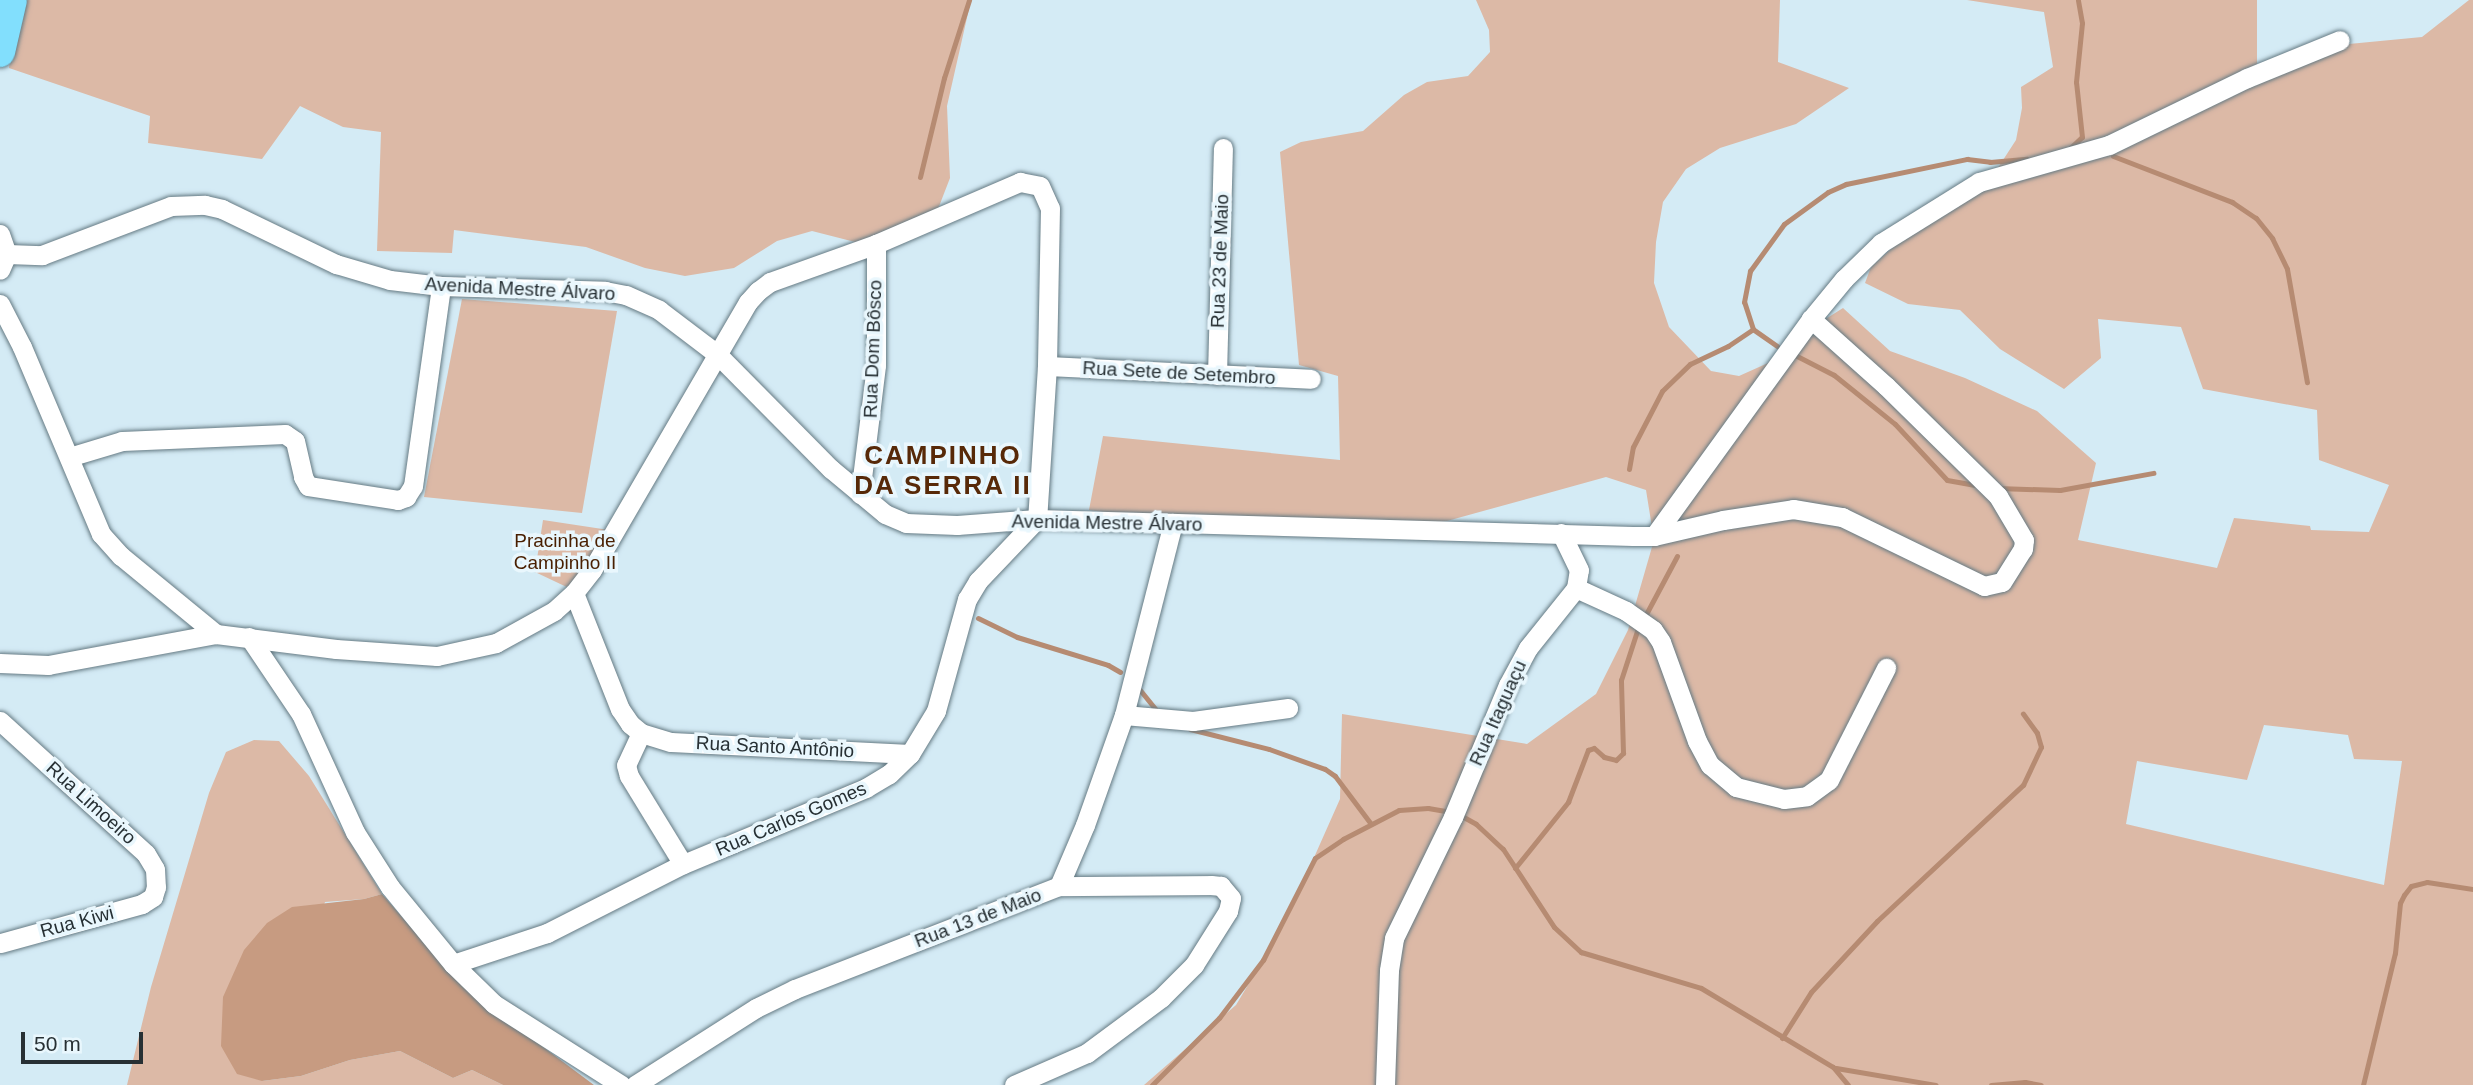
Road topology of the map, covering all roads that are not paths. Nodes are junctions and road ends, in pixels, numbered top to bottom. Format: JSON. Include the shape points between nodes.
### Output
{"nodes":[{"id":1,"x":12,"y":0,"type":"edge"},
{"id":2,"x":2340,"y":40,"type":"dead end"},
{"id":3,"x":0,"y":52,"type":"edge"},
{"id":4,"x":1223,"y":148,"type":"dead end"},
{"id":5,"x":0,"y":234,"type":"edge"},
{"id":6,"x":876,"y":244,"type":"junction"},
{"id":7,"x":4,"y":262,"type":"edge"},
{"id":8,"x":441,"y":285,"type":"junction"},
{"id":9,"x":0,"y":304,"type":"edge"},
{"id":10,"x":1811,"y":319,"type":"junction"},
{"id":11,"x":712,"y":362,"type":"junction"},
{"id":12,"x":1047,"y":366,"type":"junction"},
{"id":13,"x":1217,"y":374,"type":"junction"},
{"id":14,"x":1311,"y":379,"type":"dead end"},
{"id":15,"x":69,"y":457,"type":"junction"},
{"id":16,"x":860,"y":494,"type":"junction"},
{"id":17,"x":1037,"y":519,"type":"junction"},
{"id":18,"x":1173,"y":523,"type":"junction"},
{"id":19,"x":1562,"y":533,"type":"junction"},
{"id":20,"x":1654,"y":536,"type":"junction"},
{"id":21,"x":1576,"y":588,"type":"junction"},
{"id":22,"x":574,"y":593,"type":"junction"},
{"id":23,"x":216,"y":634,"type":"junction"},
{"id":24,"x":249,"y":637,"type":"junction"},
{"id":25,"x":0,"y":663,"type":"edge"},
{"id":26,"x":1886,"y":668,"type":"dead end"},
{"id":27,"x":1288,"y":708,"type":"dead end"},
{"id":28,"x":1124,"y":715,"type":"junction"},
{"id":29,"x":0,"y":721,"type":"edge"},
{"id":30,"x":641,"y":733,"type":"junction"},
{"id":31,"x":910,"y":754,"type":"junction"},
{"id":32,"x":683,"y":864,"type":"junction"},
{"id":33,"x":1059,"y":886,"type":"junction"},
{"id":34,"x":153,"y":897,"type":"joint"},
{"id":35,"x":0,"y":943,"type":"edge"},
{"id":36,"x":453,"y":964,"type":"junction"},
{"id":37,"x":621,"y":1085,"type":"edge"},
{"id":38,"x":635,"y":1085,"type":"edge"},
{"id":39,"x":1014,"y":1085,"type":"edge"},
{"id":40,"x":1385,"y":1085,"type":"edge"}],
"edges":[{"from":1,"to":3,"type":"main road"},
{"from":2,"to":10,"type":"street","via":[[2247,78],[2109,145],[1995,176],[1963,190],[1881,243]]},
{"from":4,"to":13,"type":"street","name":"Rua 23 de Maio"},
{"from":5,"to":7,"type":"street"},
{"from":6,"to":11,"type":"street","via":[[771,282],[748,302]]},
{"from":6,"to":12,"type":"street","via":[[1020,182],[1032,182],[1046,193],[1050,208]]},
{"from":6,"to":16,"type":"street","name":"Rua Dom Bôsco","via":[[876,365]]},
{"from":7,"to":8,"type":"street","name":"Avenida Mestre Álvaro","via":[[42,255],[171,206],[205,205],[362,273]]},
{"from":8,"to":11,"type":"street","name":"Avenida Mestre Álvaro","via":[[626,295],[659,310]]},
{"from":8,"to":15,"type":"street","via":[[413,486],[406,497],[398,500],[308,486],[295,441],[285,435],[122,441]]},
{"from":9,"to":15,"type":"street"},
{"from":10,"to":20,"type":"street"},
{"from":10,"to":20,"type":"street","name":"Avenida Mestre Álvaro","via":[[1998,496],[2024,540],[2009,575],[1984,586],[1842,517],[1818,511],[1793,509]]},
{"from":11,"to":16,"type":"street","name":"Avenida Mestre Álvaro"},
{"from":11,"to":22,"type":"street","via":[[593,570]]},
{"from":12,"to":13,"type":"street","name":"Rua Sete de Setembro"},
{"from":12,"to":17,"type":"street"},
{"from":13,"to":14,"type":"street","name":"Rua Sete de Setembro"},
{"from":15,"to":23,"type":"street","via":[[101,534],[131,565]]},
{"from":16,"to":17,"type":"street","name":"Avenida Mestre Álvaro","via":[[885,514],[906,523],[944,526]]},
{"from":17,"to":18,"type":"street","name":"Avenida Mestre Álvaro"},
{"from":17,"to":31,"type":"street","name":"Rua Carlos Gomes","via":[[978,581],[967,599],[936,711]]},
{"from":18,"to":19,"type":"street","name":"Avenida Mestre Álvaro"},
{"from":18,"to":28,"type":"street","name":"Rua 13 de Maio"},
{"from":19,"to":20,"type":"street","name":"Avenida Mestre Álvaro"},
{"from":19,"to":21,"type":"street","via":[[1579,570]]},
{"from":21,"to":26,"type":"street","via":[[1626,611],[1653,630],[1697,741],[1710,765],[1737,787],[1784,799],[1807,796],[1829,780]]},
{"from":21,"to":40,"type":"street","name":"Rua Itaguaçu","via":[[1518,666],[1454,817],[1394,938]]},
{"from":22,"to":24,"type":"street","via":[[532,625],[496,643],[437,656]]},
{"from":22,"to":30,"type":"street","via":[[620,709]]},
{"from":23,"to":24,"type":"street"},
{"from":23,"to":25,"type":"street","via":[[48,665]]},
{"from":24,"to":36,"type":"street","via":[[312,734],[355,832],[390,887]]},
{"from":27,"to":28,"type":"street","via":[[1193,721]]},
{"from":28,"to":33,"type":"street","name":"Rua 13 de Maio"},
{"from":29,"to":34,"type":"street","name":"Rua Limoeiro","via":[[146,854],[155,869]]},
{"from":30,"to":31,"type":"street","name":"Rua Santo Antônio","via":[[671,742]]},
{"from":30,"to":32,"type":"street","via":[[626,765],[629,776]]},
{"from":31,"to":32,"type":"street","name":"Rua Carlos Gomes","via":[[866,788]]},
{"from":32,"to":36,"type":"street","name":"Rua Carlos Gomes","via":[[556,928]]},
{"from":33,"to":38,"type":"street","name":"Rua 13 de Maio","via":[[795,989],[756,1008]]},
{"from":33,"to":39,"type":"street","via":[[1211,885],[1221,886],[1231,898],[1228,911],[1194,965],[1161,998],[1087,1053]]},
{"from":34,"to":35,"type":"street","name":"Rua Kiwi","via":[[142,904]]},
{"from":36,"to":37,"type":"street","via":[[494,1004]]}]}
